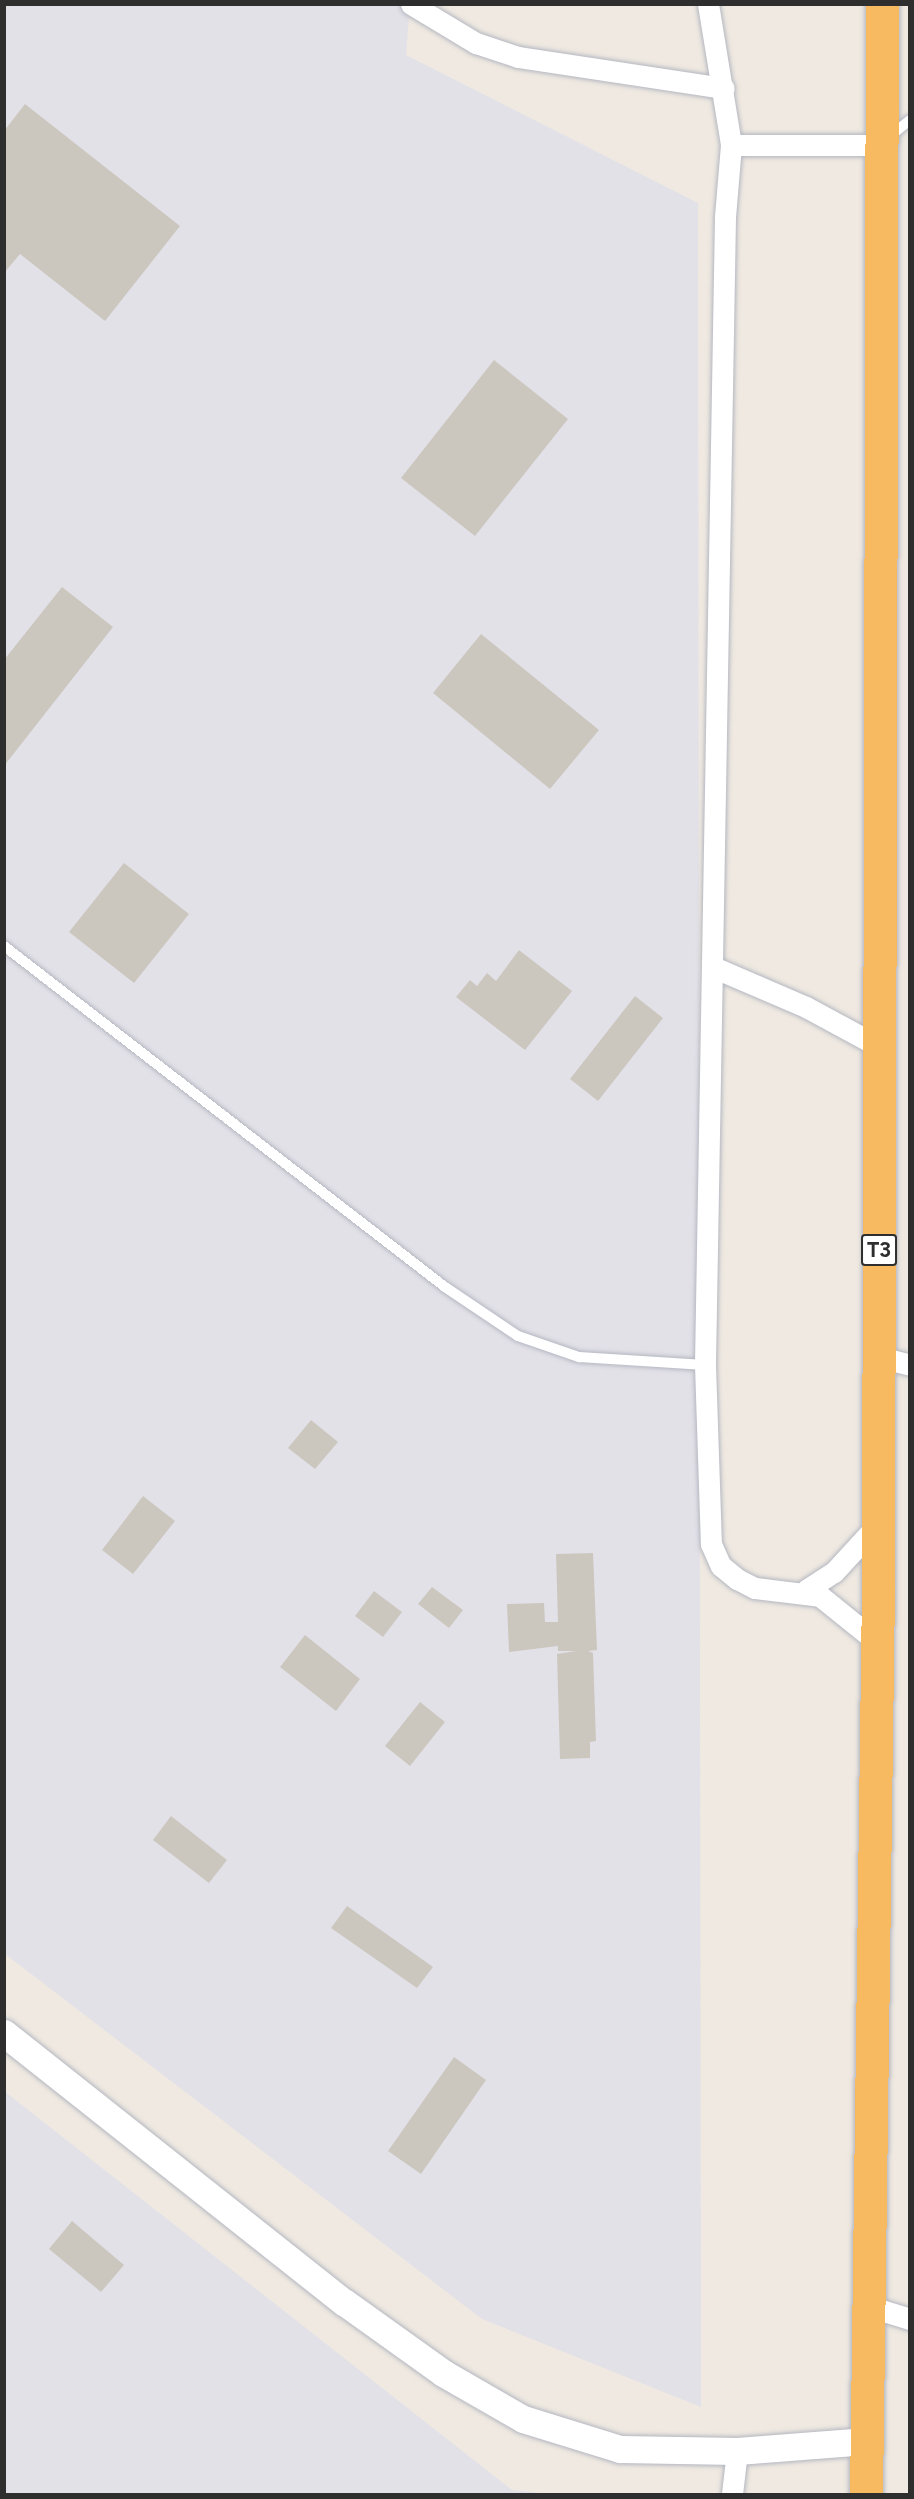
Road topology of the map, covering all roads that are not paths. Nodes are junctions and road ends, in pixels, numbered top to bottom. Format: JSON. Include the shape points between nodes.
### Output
{"nodes":[{"id":1,"x":411,"y":4,"type":"edge"},
{"id":2,"x":708,"y":4,"type":"edge"},
{"id":3,"x":882,"y":4,"type":"edge"},
{"id":4,"x":724,"y":88,"type":"junction"},
{"id":5,"x":909,"y":120,"type":"edge"},
{"id":6,"x":731,"y":145,"type":"junction"},
{"id":7,"x":879,"y":145,"type":"junction"},
{"id":8,"x":4,"y":946,"type":"edge"},
{"id":9,"x":713,"y":967,"type":"junction"},
{"id":10,"x":880,"y":1047,"type":"junction"},
{"id":11,"x":894,"y":1361,"type":"edge"},
{"id":12,"x":705,"y":1365,"type":"junction"},
{"id":13,"x":878,"y":1524,"type":"junction"},
{"id":14,"x":806,"y":1590,"type":"junction"},
{"id":15,"x":877,"y":1642,"type":"junction"},
{"id":16,"x":4,"y":2033,"type":"edge"},
{"id":17,"x":868,"y":2306,"type":"junction"},
{"id":18,"x":909,"y":2319,"type":"edge"},
{"id":19,"x":867,"y":2441,"type":"junction"},
{"id":20,"x":736,"y":2451,"type":"junction"},
{"id":21,"x":732,"y":2494,"type":"edge"},
{"id":22,"x":866,"y":2494,"type":"edge"}],
"edges":[{"from":1,"to":4,"type":"street","via":[[476,43],[518,57]]},
{"from":2,"to":4,"type":"street"},
{"from":3,"to":7,"type":"highway","number":"T3"},
{"from":4,"to":6,"type":"street"},
{"from":5,"to":7,"type":"lane"},
{"from":6,"to":7,"type":"street"},
{"from":6,"to":9,"type":"street","via":[[725,217]]},
{"from":7,"to":10,"type":"highway","number":"T3"},
{"from":8,"to":12,"type":"lane","via":[[445,1287],[510,1331],[579,1357]]},
{"from":9,"to":10,"type":"street","via":[[806,1007]]},
{"from":9,"to":12,"type":"street"},
{"from":10,"to":11,"type":"highway","number":"T3"},
{"from":11,"to":13,"type":"highway","number":"T3"},
{"from":12,"to":14,"type":"street","via":[[711,1544],[721,1566],[755,1588]]},
{"from":13,"to":14,"type":"street","via":[[834,1572]]},
{"from":13,"to":15,"type":"highway","number":"T3"},
{"from":14,"to":15,"type":"street","via":[[847,1613]]},
{"from":15,"to":17,"type":"highway","number":"T3"},
{"from":16,"to":20,"type":"street","via":[[344,2302],[443,2373],[523,2419],[620,2449]]},
{"from":17,"to":18,"type":"street"},
{"from":17,"to":19,"type":"highway","number":"T3"},
{"from":19,"to":20,"type":"street"},
{"from":19,"to":22,"type":"highway","number":"T3"},
{"from":20,"to":21,"type":"street"}]}
